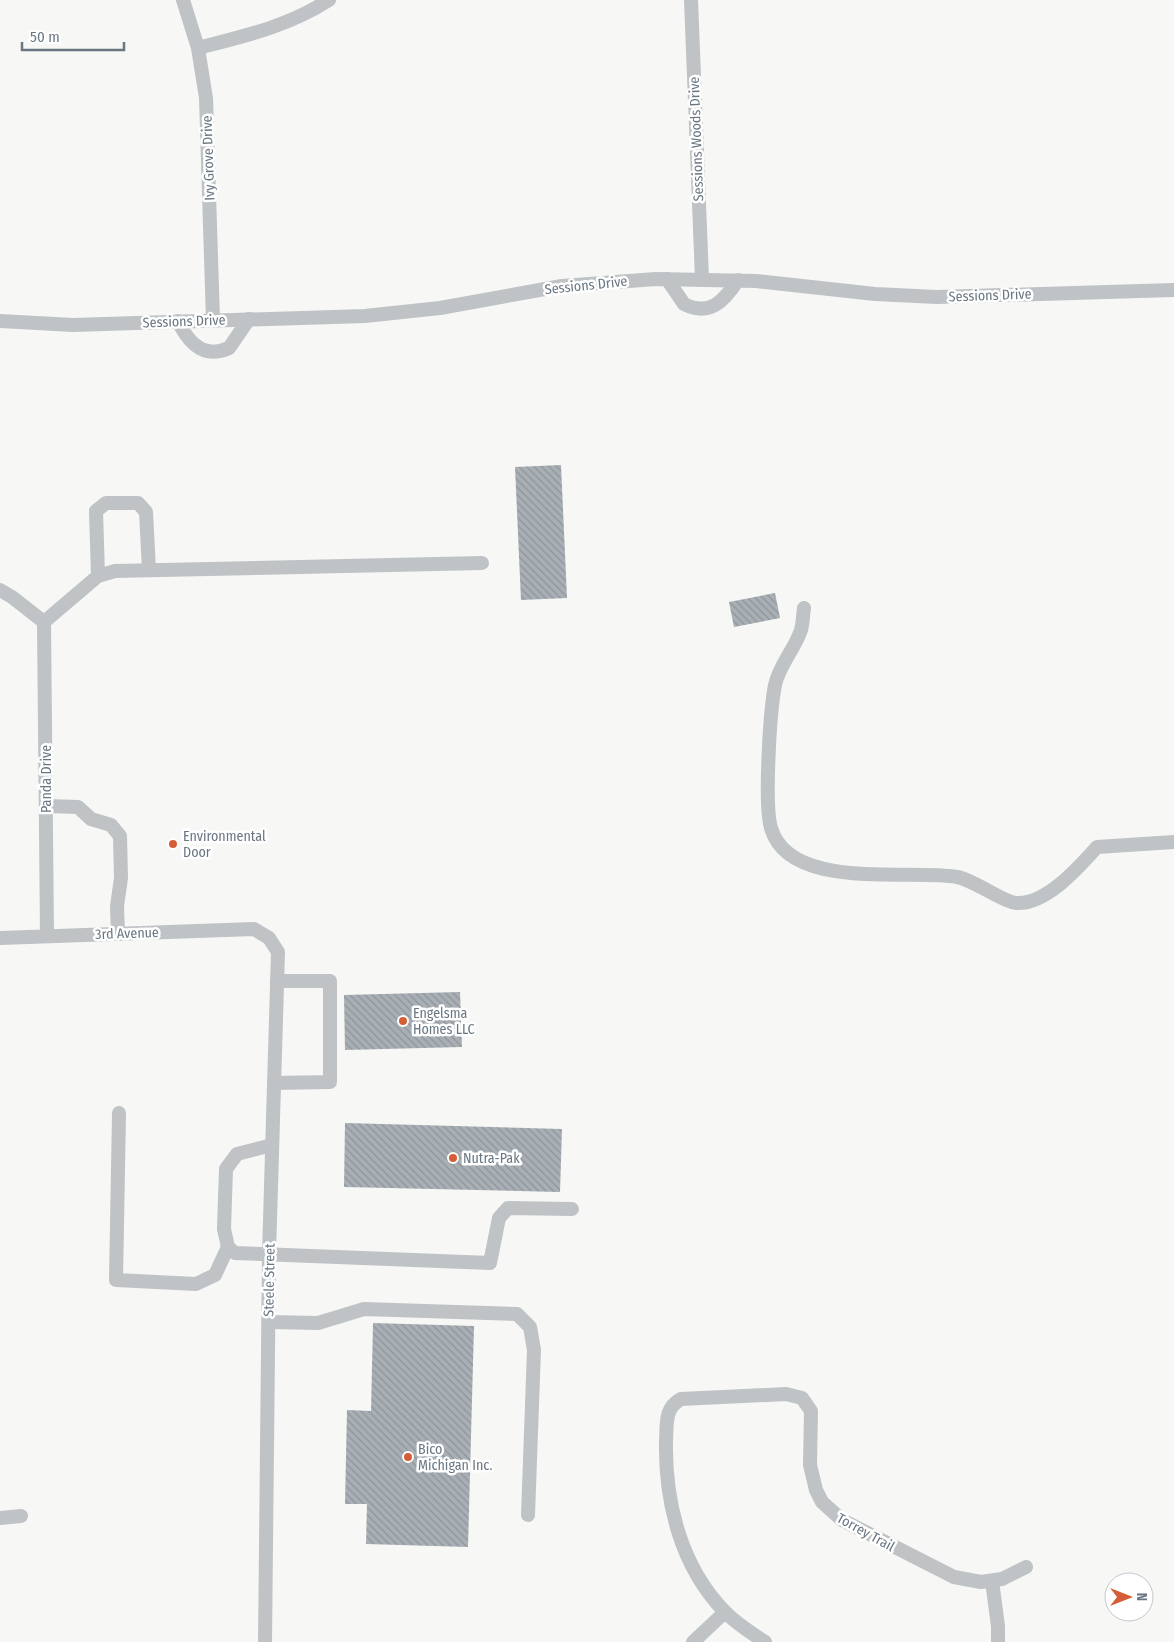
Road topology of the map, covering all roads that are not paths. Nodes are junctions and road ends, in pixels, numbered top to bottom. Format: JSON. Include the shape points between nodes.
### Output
{"nodes":[{"id":1,"x":183,"y":0,"type":"edge"},
{"id":2,"x":329,"y":0,"type":"edge"},
{"id":3,"x":691,"y":0,"type":"edge"},
{"id":4,"x":198,"y":48,"type":"junction"},
{"id":5,"x":667,"y":279,"type":"junction"},
{"id":6,"x":702,"y":279,"type":"junction"},
{"id":7,"x":738,"y":280,"type":"junction"},
{"id":8,"x":1174,"y":290,"type":"edge"},
{"id":9,"x":248,"y":319,"type":"junction"},
{"id":10,"x":213,"y":320,"type":"junction"},
{"id":11,"x":0,"y":321,"type":"edge"},
{"id":12,"x":178,"y":321,"type":"junction"},
{"id":13,"x":482,"y":563,"type":"dead end"},
{"id":14,"x":149,"y":570,"type":"junction"},
{"id":15,"x":98,"y":576,"type":"junction"},
{"id":16,"x":0,"y":590,"type":"edge"},
{"id":17,"x":804,"y":608,"type":"dead end"},
{"id":18,"x":44,"y":622,"type":"junction"},
{"id":19,"x":46,"y":806,"type":"junction"},
{"id":20,"x":1174,"y":842,"type":"edge"},
{"id":21,"x":254,"y":929,"type":"joint"},
{"id":22,"x":118,"y":934,"type":"junction"},
{"id":23,"x":47,"y":936,"type":"junction"},
{"id":24,"x":0,"y":938,"type":"edge"},
{"id":25,"x":277,"y":981,"type":"junction"},
{"id":26,"x":274,"y":1083,"type":"junction"},
{"id":27,"x":119,"y":1113,"type":"dead end"},
{"id":28,"x":272,"y":1144,"type":"junction"},
{"id":29,"x":572,"y":1209,"type":"dead end"},
{"id":30,"x":228,"y":1246,"type":"junction"},
{"id":31,"x":269,"y":1254,"type":"junction"},
{"id":32,"x":269,"y":1322,"type":"junction"},
{"id":33,"x":528,"y":1515,"type":"dead end"},
{"id":34,"x":21,"y":1516,"type":"dead end"},
{"id":35,"x":0,"y":1518,"type":"edge"},
{"id":36,"x":1026,"y":1567,"type":"dead end"},
{"id":37,"x":992,"y":1581,"type":"junction"},
{"id":38,"x":725,"y":1612,"type":"junction"},
{"id":39,"x":265,"y":1642,"type":"edge"},
{"id":40,"x":693,"y":1642,"type":"edge"},
{"id":41,"x":764,"y":1642,"type":"edge"},
{"id":42,"x":998,"y":1642,"type":"edge"}],
"edges":[{"from":1,"to":4,"type":"street","name":"Ivy Grove Drive"},
{"from":2,"to":4,"type":"street","via":[[300,18],[273,28]]},
{"from":3,"to":6,"type":"street","name":"Sessions Woods Drive"},
{"from":4,"to":10,"type":"street","name":"Ivy Grove Drive","via":[[206,98]]},
{"from":5,"to":6,"type":"street","name":"Sessions Drive"},
{"from":5,"to":7,"type":"street","via":[[684,304],[703,310],[718,305]]},
{"from":5,"to":9,"type":"street","name":"Sessions Drive","via":[[562,286],[382,315]]},
{"from":6,"to":7,"type":"street","name":"Sessions Drive"},
{"from":7,"to":8,"type":"street","name":"Sessions Drive","via":[[931,297]]},
{"from":9,"to":10,"type":"street","name":"Sessions Drive"},
{"from":9,"to":12,"type":"street","via":[[229,348],[211,353],[191,342]]},
{"from":10,"to":12,"type":"street","name":"Sessions Drive"},
{"from":11,"to":12,"type":"street","name":"Sessions Drive","via":[[53,325]]},
{"from":13,"to":14,"type":"street"},
{"from":14,"to":15,"type":"street","via":[[115,571]]},
{"from":14,"to":15,"type":"street","via":[[146,512],[138,503],[106,503],[96,511]]},
{"from":15,"to":18,"type":"street"},
{"from":16,"to":18,"type":"street"},
{"from":17,"to":20,"type":"street","via":[[801,631],[776,684],[768,804],[771,829],[782,847],[806,865],[836,871],[958,877],[1015,903],[1041,898],[1098,847]]},
{"from":18,"to":19,"type":"street","name":"Panda Drive"},
{"from":19,"to":22,"type":"street","via":[[78,807],[91,819],[112,825],[120,836]]},
{"from":19,"to":23,"type":"street","name":"Panda Drive"},
{"from":21,"to":22,"type":"street","name":"3rd Avenue"},
{"from":21,"to":25,"type":"street","name":"Steele Street","via":[[269,938],[278,952]]},
{"from":22,"to":23,"type":"street","name":"3rd Avenue"},
{"from":23,"to":24,"type":"street","name":"3rd Avenue"},
{"from":25,"to":26,"type":"street","name":"Steele Street"},
{"from":25,"to":26,"type":"street","via":[[330,981],[330,1082]]},
{"from":26,"to":28,"type":"street","name":"Steele Street"},
{"from":27,"to":30,"type":"street","via":[[116,1280],[196,1284],[215,1275]]},
{"from":28,"to":30,"type":"street","via":[[237,1154],[226,1169],[224,1229]]},
{"from":28,"to":31,"type":"street","name":"Steele Street"},
{"from":29,"to":31,"type":"street","via":[[508,1208],[499,1218],[490,1263]]},
{"from":30,"to":31,"type":"street","via":[[236,1253]]},
{"from":31,"to":32,"type":"street","name":"Steele Street"},
{"from":32,"to":33,"type":"street","via":[[318,1323],[364,1308],[517,1314],[530,1327],[534,1350]]},
{"from":32,"to":39,"type":"street","name":"Steele Street"},
{"from":34,"to":35,"type":"street"},
{"from":36,"to":37,"type":"street","name":"Torrey Trail"},
{"from":37,"to":38,"type":"street","name":"Torrey Trail","via":[[970,1581],[941,1572],[831,1512],[816,1490],[812,1477],[810,1411],[802,1398],[786,1394],[681,1399],[669,1408],[667,1418],[666,1468],[674,1521],[695,1569]]},
{"from":37,"to":42,"type":"street"},
{"from":38,"to":40,"type":"street"},
{"from":38,"to":41,"type":"street"}]}
